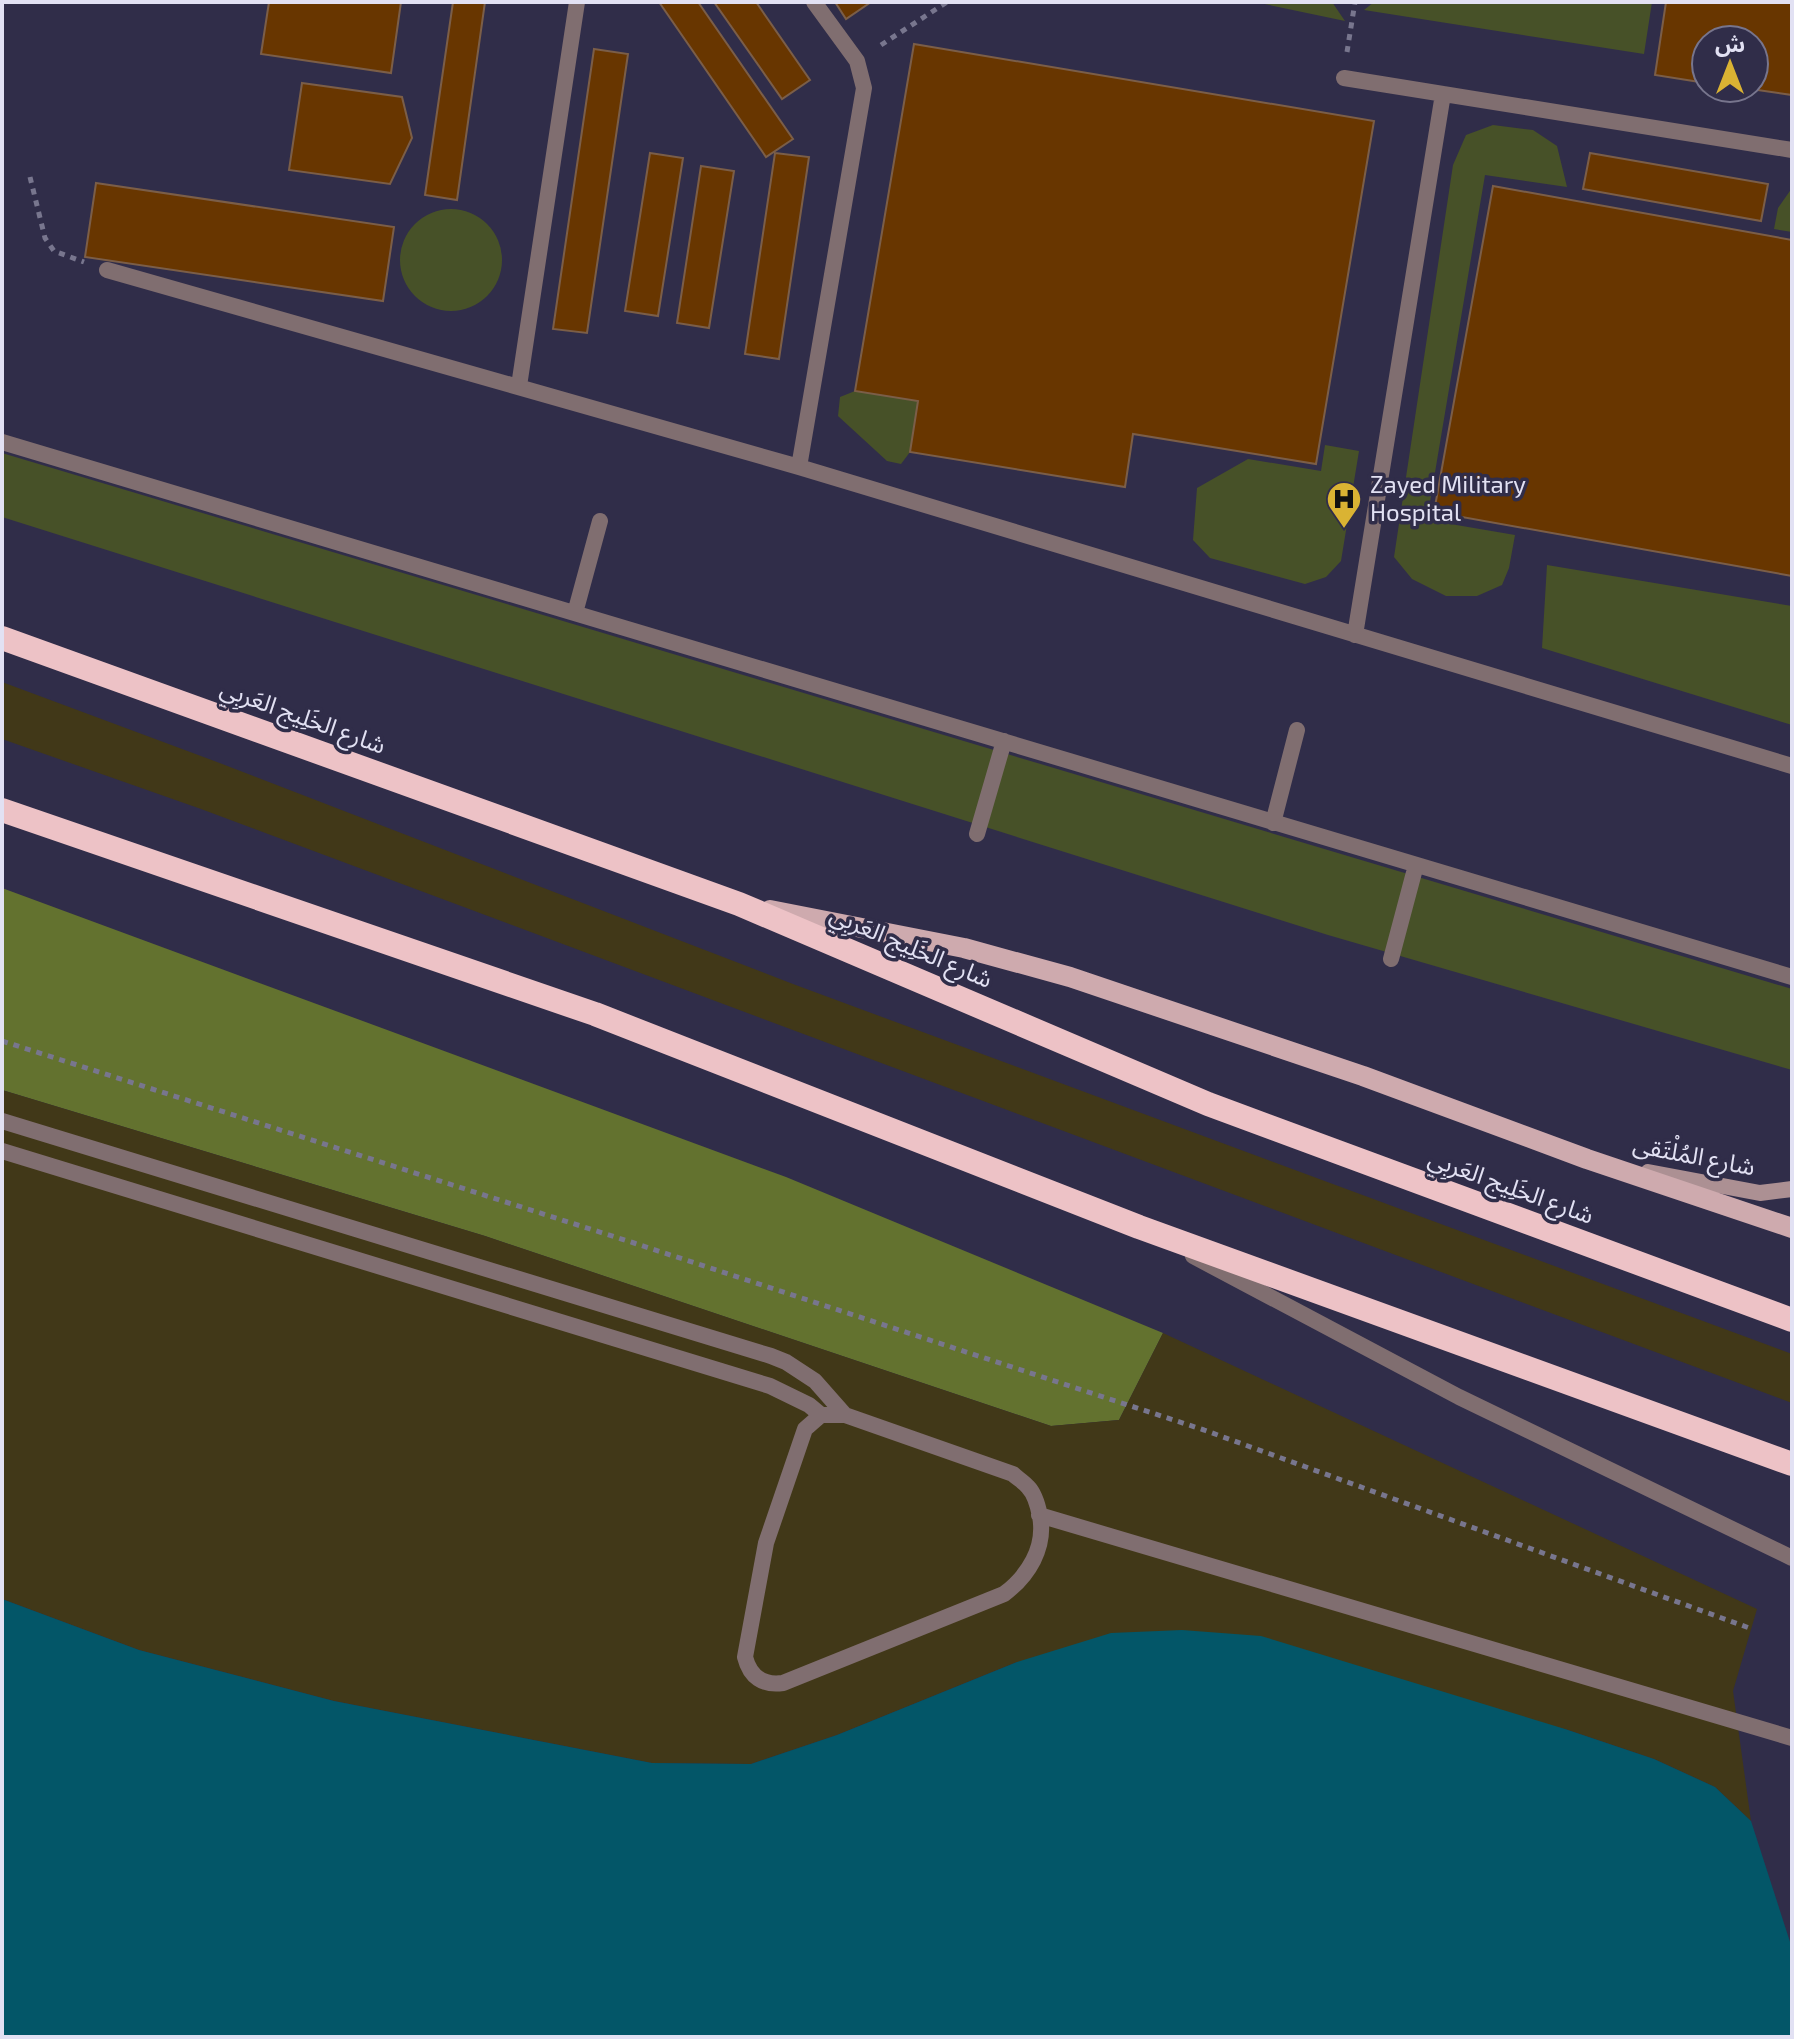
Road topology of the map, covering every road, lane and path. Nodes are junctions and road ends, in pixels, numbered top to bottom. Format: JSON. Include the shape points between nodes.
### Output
{"nodes":[{"id":1,"x":577,"y":2,"type":"edge"},
{"id":2,"x":814,"y":2,"type":"edge"},
{"id":3,"x":947,"y":2,"type":"edge"},
{"id":4,"x":1355,"y":2,"type":"edge"},
{"id":5,"x":857,"y":61,"type":"junction"},
{"id":6,"x":1344,"y":78,"type":"joint"},
{"id":7,"x":1443,"y":94,"type":"junction"},
{"id":8,"x":1792,"y":150,"type":"edge"},
{"id":9,"x":30,"y":177,"type":"dead end"},
{"id":10,"x":107,"y":270,"type":"joint"},
{"id":11,"x":519,"y":386,"type":"junction"},
{"id":12,"x":2,"y":442,"type":"edge"},
{"id":13,"x":799,"y":467,"type":"junction"},
{"id":14,"x":600,"y":521,"type":"dead end"},
{"id":15,"x":575,"y":613,"type":"junction"},
{"id":16,"x":1355,"y":635,"type":"junction"},
{"id":17,"x":2,"y":638,"type":"edge"},
{"id":18,"x":1297,"y":730,"type":"dead end"},
{"id":19,"x":1004,"y":741,"type":"junction"},
{"id":20,"x":1792,"y":766,"type":"edge"},
{"id":21,"x":2,"y":810,"type":"edge"},
{"id":22,"x":1273,"y":823,"type":"junction"},
{"id":23,"x":977,"y":834,"type":"dead end"},
{"id":24,"x":1416,"y":865,"type":"junction"},
{"id":25,"x":739,"y":904,"type":"junction"},
{"id":26,"x":1391,"y":959,"type":"dead end"},
{"id":27,"x":1790,"y":977,"type":"edge"},
{"id":28,"x":2,"y":1041,"type":"edge"},
{"id":29,"x":2,"y":1121,"type":"edge"},
{"id":30,"x":2,"y":1151,"type":"edge"},
{"id":31,"x":1587,"y":1159,"type":"junction"},
{"id":32,"x":1792,"y":1189,"type":"edge"},
{"id":33,"x":1139,"y":1227,"type":"junction"},
{"id":34,"x":1792,"y":1228,"type":"edge"},
{"id":35,"x":1792,"y":1320,"type":"edge"},
{"id":36,"x":821,"y":1415,"type":"junction"},
{"id":37,"x":845,"y":1415,"type":"junction"},
{"id":38,"x":1792,"y":1464,"type":"edge"},
{"id":39,"x":1039,"y":1515,"type":"junction"},
{"id":40,"x":1792,"y":1558,"type":"edge"},
{"id":41,"x":1752,"y":1629,"type":"dead end"},
{"id":42,"x":1792,"y":1738,"type":"edge"}],
"edges":[{"from":1,"to":11,"type":"lane"},
{"from":2,"to":5,"type":"lane"},
{"from":3,"to":5,"type":"path"},
{"from":4,"to":6,"type":"path"},
{"from":5,"to":13,"type":"lane","via":[[864,88],[861,116]]},
{"from":6,"to":7,"type":"lane"},
{"from":7,"to":8,"type":"lane"},
{"from":7,"to":16,"type":"lane"},
{"from":9,"to":10,"type":"path","via":[[45,238],[54,251]]},
{"from":10,"to":11,"type":"lane"},
{"from":11,"to":13,"type":"lane"},
{"from":12,"to":15,"type":"lane"},
{"from":13,"to":16,"type":"lane"},
{"from":14,"to":15,"type":"lane"},
{"from":15,"to":19,"type":"lane"},
{"from":16,"to":20,"type":"lane"},
{"from":17,"to":25,"type":"highway","name":"شارع الخَلِيج العَربِي"},
{"from":18,"to":22,"type":"lane"},
{"from":19,"to":22,"type":"lane"},
{"from":19,"to":23,"type":"lane"},
{"from":21,"to":33,"type":"highway","via":[[595,1014]]},
{"from":22,"to":24,"type":"lane"},
{"from":24,"to":26,"type":"lane"},
{"from":24,"to":27,"type":"lane"},
{"from":25,"to":31,"type":"main road","via":[[964,948],[1070,977]]},
{"from":25,"to":35,"type":"highway","name":"شارع الخَلِيج العَربِي","via":[[1208,1104]]},
{"from":28,"to":41,"type":"path","via":[[1204,1430]]},
{"from":29,"to":37,"type":"lane","via":[[771,1356],[815,1381]]},
{"from":30,"to":36,"type":"lane","via":[[770,1386]]},
{"from":31,"to":32,"type":"street","name":"شارع المُلْتَقى","via":[[1733,1190]]},
{"from":31,"to":34,"type":"main road"},
{"from":33,"to":38,"type":"highway"},
{"from":33,"to":40,"type":"lane","via":[[1459,1397]]},
{"from":36,"to":37,"type":"lane"},
{"from":36,"to":39,"type":"lane","via":[[805,1429],[761,1564],[745,1657],[761,1681],[783,1683],[1004,1594],[1035,1559]]},
{"from":37,"to":39,"type":"lane","via":[[1013,1474],[1030,1488]]},
{"from":39,"to":42,"type":"lane"}]}
